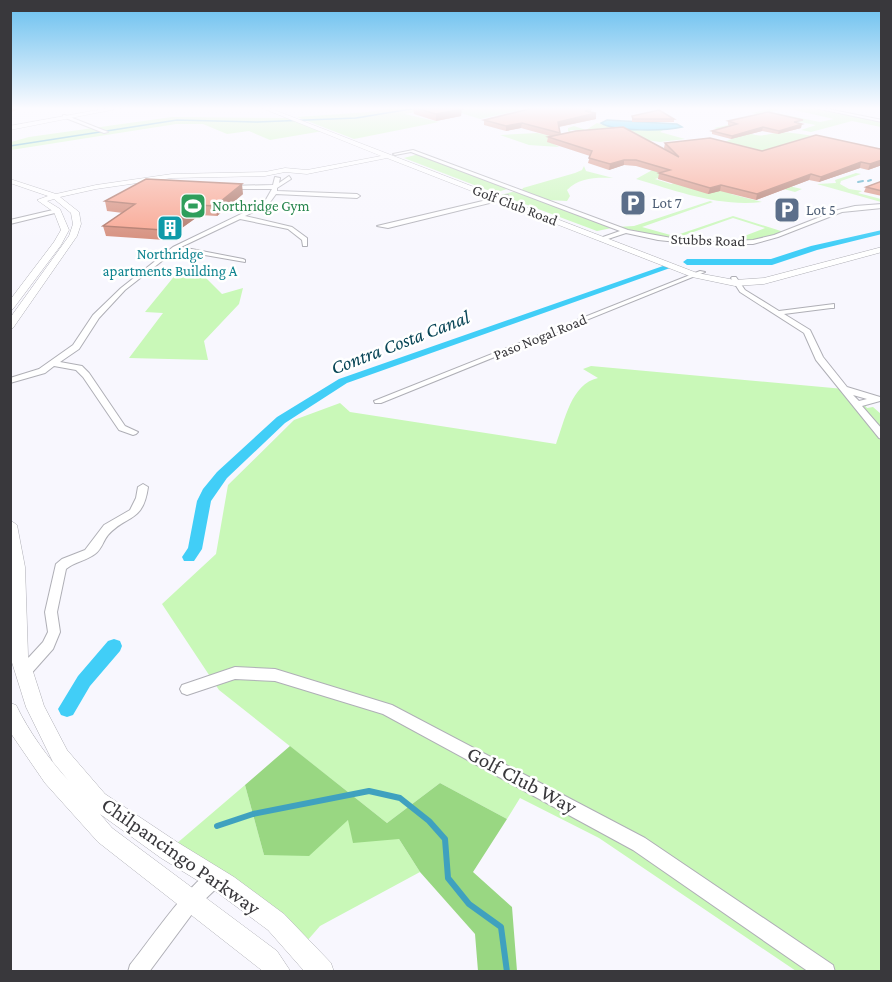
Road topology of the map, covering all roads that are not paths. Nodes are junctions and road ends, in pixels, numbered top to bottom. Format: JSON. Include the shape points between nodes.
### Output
{"nodes":[{"id":1,"x":388,"y":154,"type":"edge"},
{"id":2,"x":389,"y":154,"type":"edge"},
{"id":3,"x":404,"y":154,"type":"edge"},
{"id":4,"x":418,"y":154,"type":"edge"},
{"id":5,"x":394,"y":156,"type":"junction"},
{"id":6,"x":293,"y":175,"type":"junction"},
{"id":7,"x":273,"y":176,"type":"junction"},
{"id":8,"x":10,"y":181,"type":"edge"},
{"id":9,"x":10,"y":187,"type":"edge"},
{"id":10,"x":222,"y":187,"type":"edge"},
{"id":11,"x":275,"y":190,"type":"junction"},
{"id":12,"x":54,"y":196,"type":"junction"},
{"id":13,"x":357,"y":196,"type":"dead end"},
{"id":14,"x":504,"y":198,"type":"junction"},
{"id":15,"x":41,"y":200,"type":"junction"},
{"id":16,"x":882,"y":206,"type":"edge"},
{"id":17,"x":57,"y":211,"type":"junction"},
{"id":18,"x":239,"y":217,"type":"junction"},
{"id":19,"x":10,"y":222,"type":"edge"},
{"id":20,"x":380,"y":226,"type":"dead end"},
{"id":21,"x":626,"y":231,"type":"junction"},
{"id":22,"x":606,"y":237,"type":"junction"},
{"id":23,"x":305,"y":245,"type":"dead end"},
{"id":24,"x":175,"y":248,"type":"junction"},
{"id":25,"x":882,"y":249,"type":"edge"},
{"id":26,"x":243,"y":261,"type":"dead end"},
{"id":27,"x":698,"y":273,"type":"junction"},
{"id":28,"x":734,"y":281,"type":"junction"},
{"id":29,"x":831,"y":306,"type":"dead end"},
{"id":30,"x":10,"y":307,"type":"edge"},
{"id":31,"x":779,"y":313,"type":"junction"},
{"id":32,"x":10,"y":326,"type":"edge"},
{"id":33,"x":54,"y":364,"type":"junction"},
{"id":34,"x":10,"y":381,"type":"edge"},
{"id":35,"x":844,"y":389,"type":"junction"},
{"id":36,"x":880,"y":398,"type":"edge"},
{"id":37,"x":378,"y":401,"type":"dead end"},
{"id":38,"x":856,"y":405,"type":"junction"},
{"id":39,"x":133,"y":432,"type":"dead end"},
{"id":40,"x":882,"y":436,"type":"edge"},
{"id":41,"x":143,"y":487,"type":"dead end"},
{"id":42,"x":10,"y":525,"type":"edge"},
{"id":43,"x":18,"y":662,"type":"edge"},
{"id":44,"x":187,"y":689,"type":"dead end"},
{"id":45,"x":10,"y":711,"type":"edge"},
{"id":46,"x":215,"y":878,"type":"junction"},
{"id":47,"x":192,"y":900,"type":"junction"},
{"id":48,"x":137,"y":972,"type":"edge"},
{"id":49,"x":279,"y":972,"type":"edge"},
{"id":50,"x":322,"y":972,"type":"edge"},
{"id":51,"x":826,"y":972,"type":"edge"}],
"edges":[{"from":1,"to":5,"type":"street","name":"Golf Club Road"},
{"from":2,"to":5,"type":"street","name":"Golf Club Road"},
{"from":3,"to":5,"type":"street"},
{"from":4,"to":21,"type":"street"},
{"from":5,"to":6,"type":"street"},
{"from":5,"to":14,"type":"street","name":"Golf Club Road"},
{"from":6,"to":7,"type":"street"},
{"from":6,"to":11,"type":"street"},
{"from":7,"to":11,"type":"street"},
{"from":7,"to":12,"type":"street","via":[[166,177]]},
{"from":8,"to":12,"type":"street"},
{"from":9,"to":15,"type":"street"},
{"from":10,"to":11,"type":"street"},
{"from":11,"to":13,"type":"street"},
{"from":11,"to":18,"type":"street","via":[[266,204]]},
{"from":12,"to":15,"type":"street"},
{"from":12,"to":32,"type":"street","via":[[75,212],[73,236]]},
{"from":14,"to":20,"type":"street"},
{"from":14,"to":22,"type":"street","name":"Golf Club Road"},
{"from":15,"to":17,"type":"street"},
{"from":16,"to":21,"type":"street","name":"Stubbs Road","via":[[842,210],[754,242],[688,241]]},
{"from":17,"to":19,"type":"street"},
{"from":17,"to":30,"type":"street","via":[[65,230],[62,237]]},
{"from":18,"to":23,"type":"street","via":[[290,228],[305,238]]},
{"from":18,"to":24,"type":"street"},
{"from":21,"to":22,"type":"street","name":"Stubbs Road"},
{"from":22,"to":27,"type":"street","name":"Golf Club Road"},
{"from":22,"to":27,"type":"street","name":"Golf Club Road"},
{"from":24,"to":26,"type":"street"},
{"from":24,"to":33,"type":"street","via":[[123,289],[96,317],[76,347]]},
{"from":25,"to":28,"type":"street","via":[[764,281]]},
{"from":27,"to":28,"type":"street"},
{"from":27,"to":37,"type":"street","name":"Paso Nogal Road"},
{"from":28,"to":31,"type":"street","via":[[742,291]]},
{"from":29,"to":31,"type":"street"},
{"from":31,"to":35,"type":"street","via":[[807,332],[819,358]]},
{"from":33,"to":34,"type":"street"},
{"from":33,"to":39,"type":"street","via":[[79,368],[122,428]]},
{"from":35,"to":36,"type":"street"},
{"from":35,"to":38,"type":"street"},
{"from":36,"to":38,"type":"street"},
{"from":38,"to":40,"type":"street"},
{"from":41,"to":43,"type":"street","via":[[138,507],[103,533],[96,548],[60,567],[51,612],[54,632],[48,645]]},
{"from":42,"to":43,"type":"street","name":"Chilpancingo Parkway","via":[[17,567]]},
{"from":43,"to":46,"type":"street","name":"Chilpancingo Parkway","via":[[60,756],[98,801]]},
{"from":44,"to":51,"type":"street","name":"Golf Club Way","via":[[235,673],[275,675],[387,709],[639,844]]},
{"from":45,"to":47,"type":"street","name":"Chilpancingo Parkway","via":[[52,777],[105,835]]},
{"from":46,"to":47,"type":"street"},
{"from":46,"to":50,"type":"street","name":"Chilpancingo Parkway","via":[[276,922]]},
{"from":47,"to":48,"type":"street"},
{"from":47,"to":49,"type":"street","name":"Chilpancingo Parkway","via":[[269,959]]}]}
